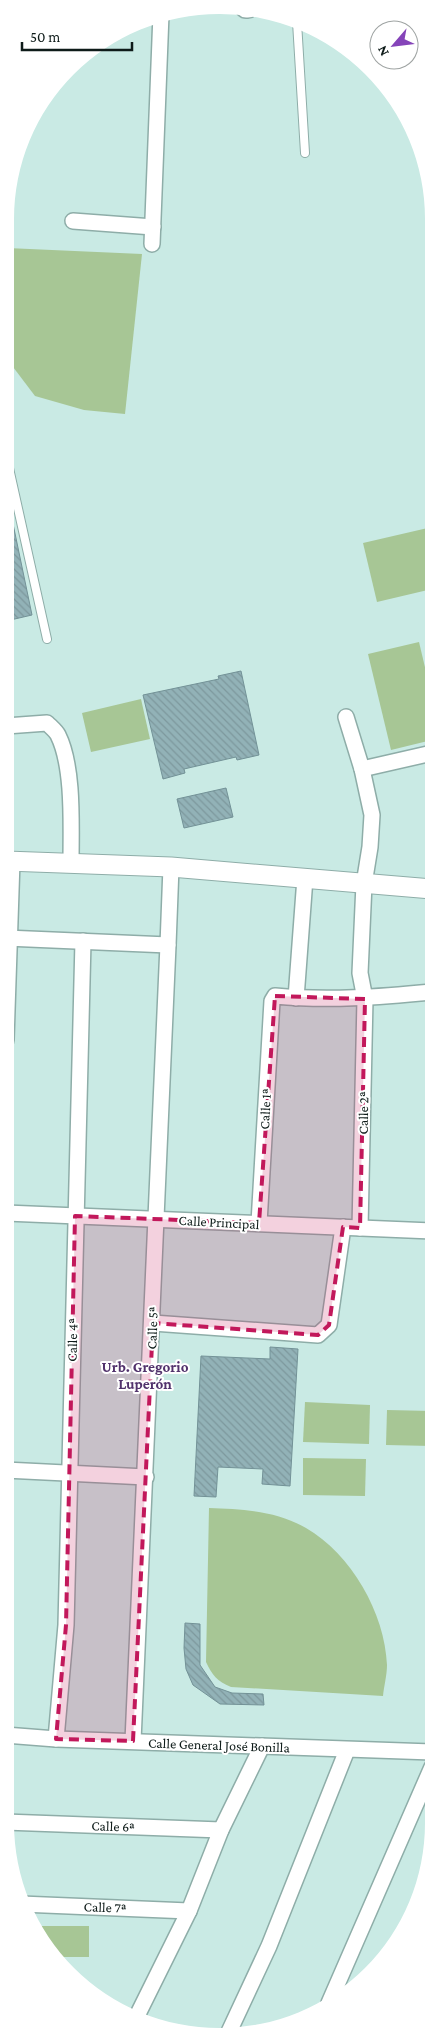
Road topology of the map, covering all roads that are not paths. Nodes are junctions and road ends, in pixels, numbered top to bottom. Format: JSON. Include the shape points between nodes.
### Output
{"nodes":[{"id":1,"x":161,"y":23,"type":"edge"},
{"id":2,"x":297,"y":29,"type":"edge"},
{"id":3,"x":305,"y":153,"type":"dead end"},
{"id":4,"x":73,"y":221,"type":"dead end"},
{"id":5,"x":153,"y":227,"type":"junction"},
{"id":6,"x":152,"y":244,"type":"dead end"},
{"id":7,"x":14,"y":490,"type":"edge"},
{"id":8,"x":47,"y":639,"type":"dead end"},
{"id":9,"x":346,"y":717,"type":"dead end"},
{"id":10,"x":14,"y":726,"type":"edge"},
{"id":11,"x":425,"y":755,"type":"edge"},
{"id":12,"x":362,"y":769,"type":"junction"},
{"id":13,"x":14,"y":861,"type":"edge"},
{"id":14,"x":71,"y":862,"type":"junction"},
{"id":15,"x":171,"y":867,"type":"junction"},
{"id":16,"x":305,"y":878,"type":"junction"},
{"id":17,"x":364,"y":884,"type":"junction"},
{"id":18,"x":425,"y":888,"type":"edge"},
{"id":19,"x":14,"y":938,"type":"edge"},
{"id":20,"x":82,"y":941,"type":"junction"},
{"id":21,"x":168,"y":945,"type":"junction"},
{"id":22,"x":425,"y":993,"type":"edge"},
{"id":23,"x":296,"y":998,"type":"junction"},
{"id":24,"x":365,"y":998,"type":"junction"},
{"id":25,"x":14,"y":1213,"type":"edge"},
{"id":26,"x":75,"y":1216,"type":"junction"},
{"id":27,"x":156,"y":1219,"type":"junction"},
{"id":28,"x":259,"y":1223,"type":"junction"},
{"id":29,"x":343,"y":1227,"type":"junction"},
{"id":30,"x":360,"y":1228,"type":"junction"},
{"id":31,"x":425,"y":1231,"type":"edge"},
{"id":32,"x":153,"y":1323,"type":"junction"},
{"id":33,"x":14,"y":1470,"type":"edge"},
{"id":34,"x":69,"y":1473,"type":"junction"},
{"id":35,"x":146,"y":1477,"type":"junction"},
{"id":36,"x":14,"y":1736,"type":"edge"},
{"id":37,"x":56,"y":1739,"type":"junction"},
{"id":38,"x":133,"y":1741,"type":"junction"},
{"id":39,"x":262,"y":1746,"type":"junction"},
{"id":40,"x":347,"y":1750,"type":"junction"},
{"id":41,"x":425,"y":1752,"type":"edge"},
{"id":42,"x":425,"y":1783,"type":"edge"},
{"id":43,"x":14,"y":1822,"type":"edge"},
{"id":44,"x":220,"y":1830,"type":"junction"},
{"id":45,"x":31,"y":1904,"type":"edge"},
{"id":46,"x":188,"y":1911,"type":"junction"},
{"id":47,"x":333,"y":1995,"type":"edge"},
{"id":48,"x":139,"y":2012,"type":"edge"},
{"id":49,"x":231,"y":2028,"type":"edge"}],
"edges":[{"from":1,"to":5,"type":"street"},
{"from":2,"to":3,"type":"lane"},
{"from":4,"to":5,"type":"street"},
{"from":5,"to":6,"type":"street"},
{"from":7,"to":8,"type":"lane"},
{"from":9,"to":12,"type":"street","name":"Calle 2ª"},
{"from":10,"to":14,"type":"street","via":[[48,724],[58,733],[65,755],[70,798]]},
{"from":11,"to":12,"type":"street"},
{"from":12,"to":17,"type":"street","name":"Calle 2ª","via":[[372,815]]},
{"from":13,"to":14,"type":"street"},
{"from":14,"to":15,"type":"street"},
{"from":15,"to":16,"type":"street"},
{"from":15,"to":21,"type":"street","name":"Calle 5ª"},
{"from":16,"to":17,"type":"street"},
{"from":16,"to":23,"type":"street"},
{"from":17,"to":18,"type":"street"},
{"from":17,"to":24,"type":"street","name":"Calle 2ª","via":[[360,973]]},
{"from":19,"to":20,"type":"street"},
{"from":20,"to":21,"type":"street"},
{"from":20,"to":26,"type":"street","name":"Calle 4ª"},
{"from":21,"to":27,"type":"street","name":"Calle 5ª"},
{"from":22,"to":24,"type":"street"},
{"from":23,"to":24,"type":"street"},
{"from":23,"to":28,"type":"street","name":"Calle 1ª","via":[[275,996],[272,1001]]},
{"from":24,"to":30,"type":"street","name":"Calle 2ª"},
{"from":25,"to":26,"type":"street","name":"Calle Principal"},
{"from":26,"to":27,"type":"street","name":"Calle Principal"},
{"from":26,"to":34,"type":"street","name":"Calle 4ª"},
{"from":27,"to":28,"type":"street","name":"Calle Principal"},
{"from":27,"to":32,"type":"street","name":"Calle 5ª"},
{"from":28,"to":29,"type":"street","name":"Calle Principal"},
{"from":29,"to":30,"type":"street","name":"Calle Principal"},
{"from":29,"to":32,"type":"street","via":[[330,1325],[318,1335]]},
{"from":30,"to":31,"type":"street","name":"Calle Principal"},
{"from":32,"to":35,"type":"street","name":"Calle 5ª"},
{"from":33,"to":34,"type":"street"},
{"from":34,"to":35,"type":"street"},
{"from":34,"to":37,"type":"street","name":"Calle 4ª","via":[[66,1625]]},
{"from":35,"to":38,"type":"street","name":"Calle 5ª"},
{"from":36,"to":37,"type":"street","name":"Calle General José Bonilla"},
{"from":37,"to":38,"type":"street","name":"Calle General José Bonilla"},
{"from":38,"to":39,"type":"street","name":"Calle General José Bonilla"},
{"from":39,"to":40,"type":"street","name":"Calle General José Bonilla"},
{"from":39,"to":44,"type":"street"},
{"from":40,"to":41,"type":"street","name":"Calle General José Bonilla"},
{"from":40,"to":49,"type":"street","via":[[268,1946]]},
{"from":42,"to":47,"type":"street"},
{"from":43,"to":44,"type":"street","name":"Calle 6ª"},
{"from":44,"to":46,"type":"street"},
{"from":45,"to":46,"type":"street","name":"Calle 7ª"},
{"from":46,"to":48,"type":"street"}]}
